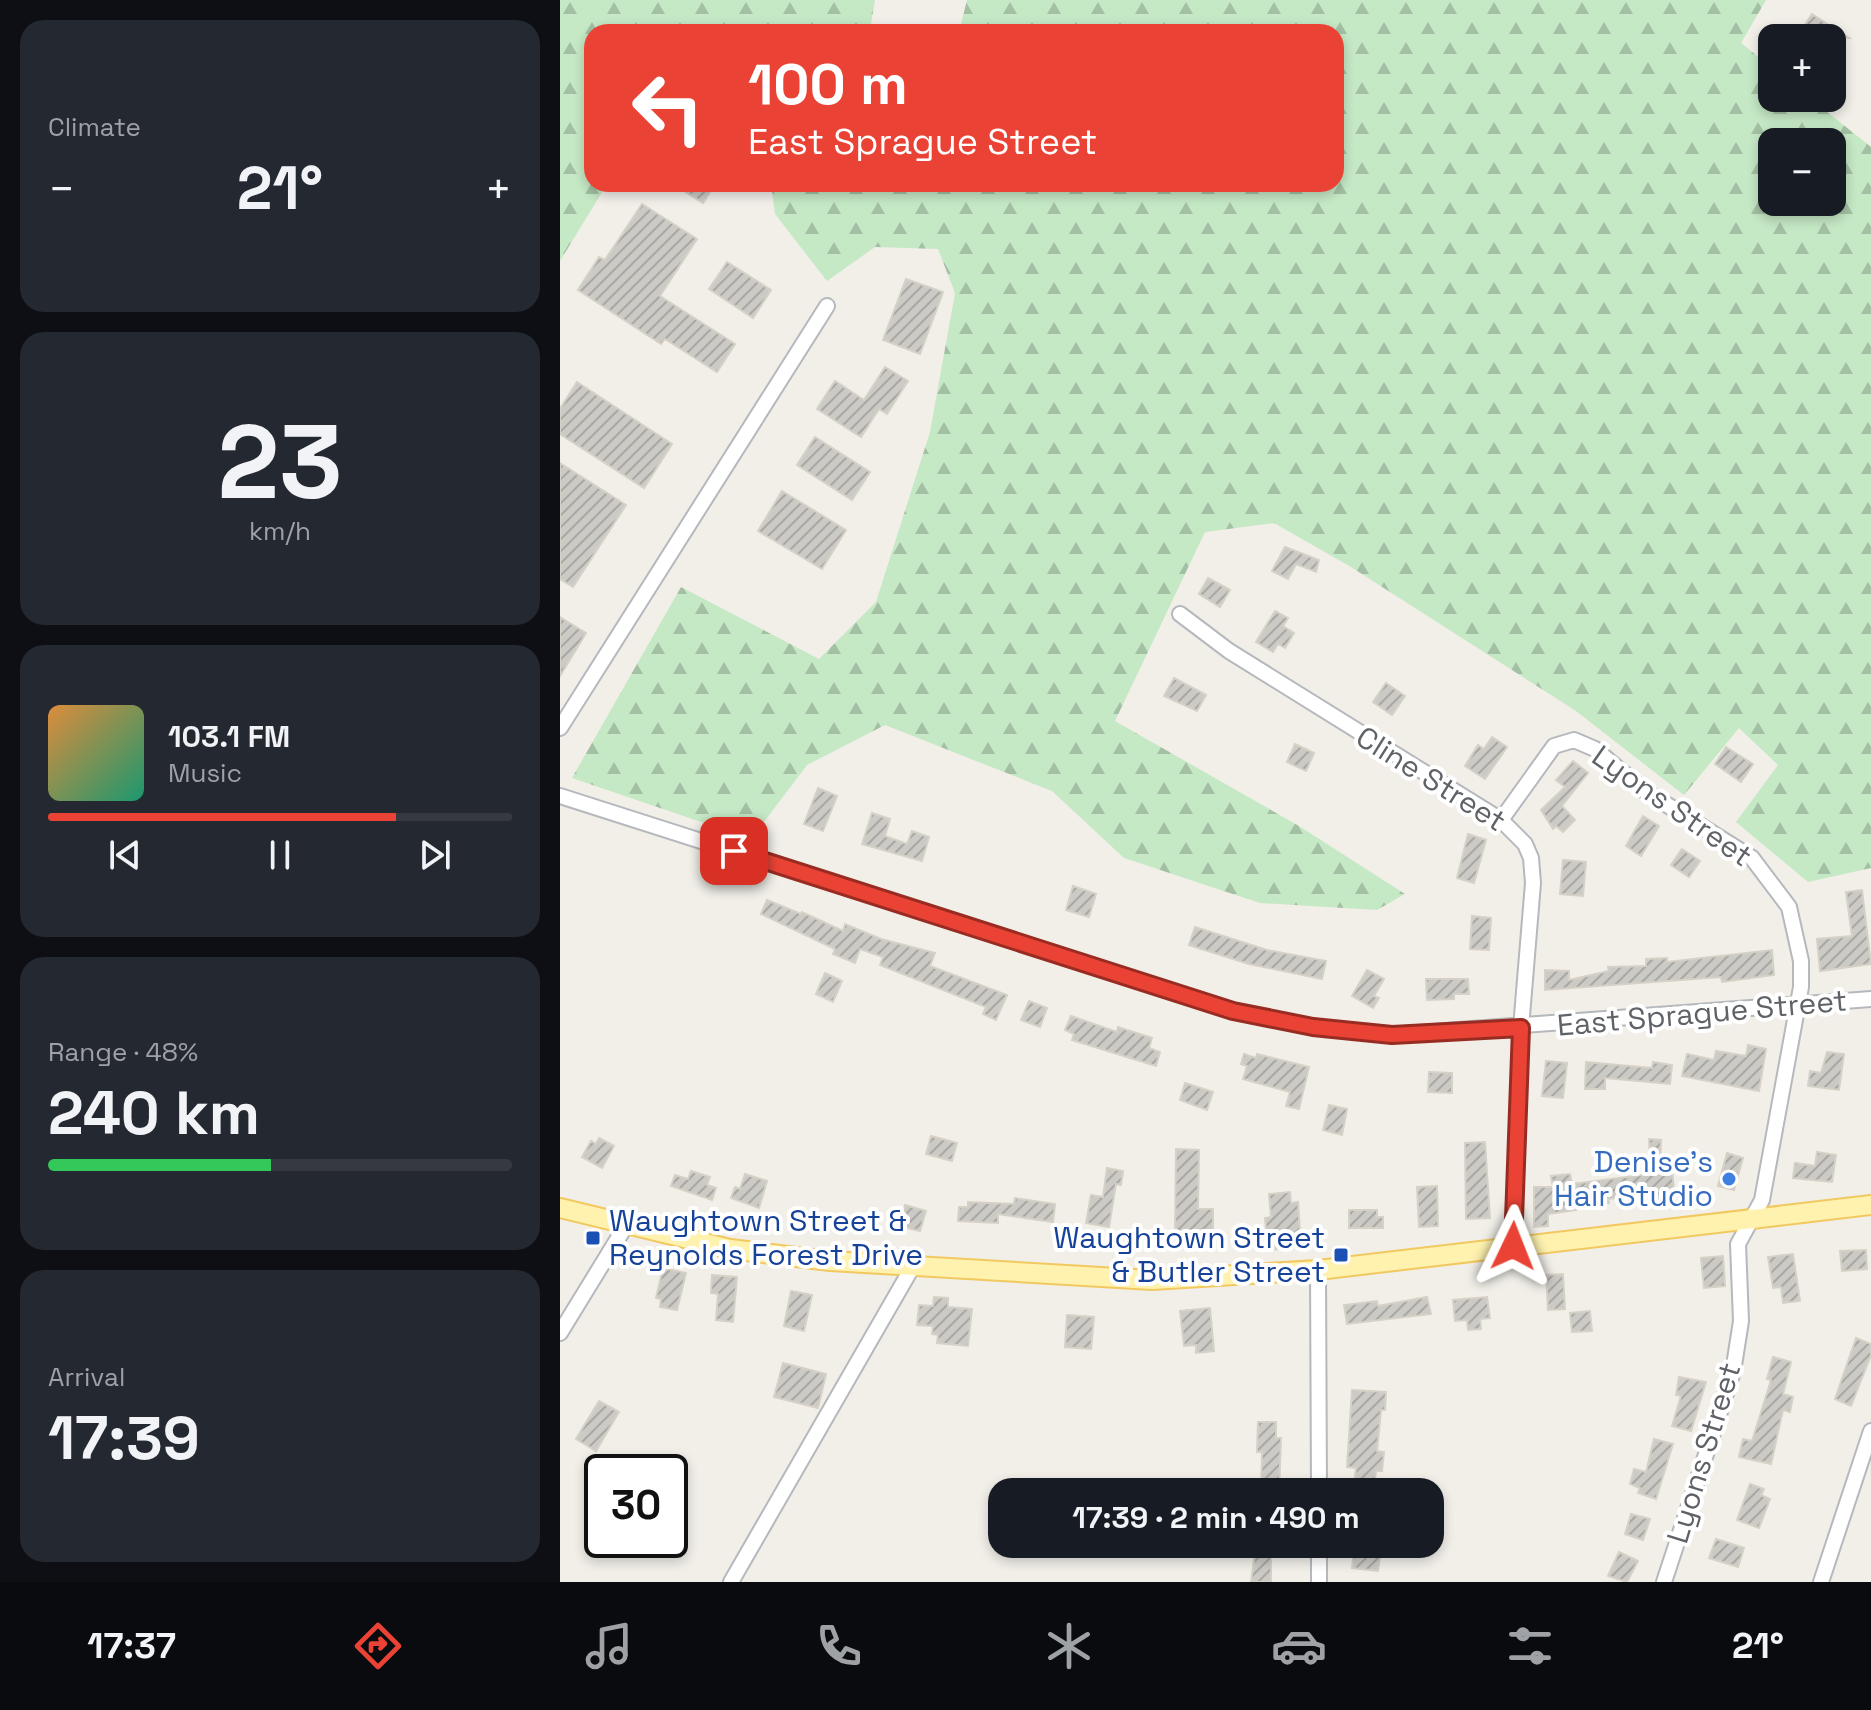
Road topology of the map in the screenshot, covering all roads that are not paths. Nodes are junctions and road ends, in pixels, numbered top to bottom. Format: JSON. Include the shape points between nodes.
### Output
{"nodes":[{"id":1,"x":827,"y":306,"type":"dead end"},
{"id":2,"x":1180,"y":614,"type":"dead end"},
{"id":3,"x":560,"y":728,"type":"edge"},
{"id":4,"x":560,"y":796,"type":"edge"},
{"id":5,"x":1501,"y":820,"type":"junction"},
{"id":6,"x":1871,"y":999,"type":"edge"},
{"id":7,"x":1796,"y":1007,"type":"junction"},
{"id":8,"x":1521,"y":1028,"type":"junction"},
{"id":9,"x":1871,"y":1205,"type":"edge"},
{"id":10,"x":560,"y":1208,"type":"edge"},
{"id":11,"x":1751,"y":1220,"type":"junction"},
{"id":12,"x":625,"y":1227,"type":"junction"},
{"id":13,"x":1513,"y":1246,"type":"junction"},
{"id":14,"x":913,"y":1266,"type":"junction"},
{"id":15,"x":1318,"y":1270,"type":"junction"},
{"id":16,"x":560,"y":1333,"type":"edge"},
{"id":17,"x":1871,"y":1431,"type":"edge"},
{"id":18,"x":1319,"y":1478,"type":"edge"},
{"id":19,"x":1319,"y":1558,"type":"edge"},
{"id":20,"x":1822,"y":1578,"type":"edge"},
{"id":21,"x":731,"y":1582,"type":"edge"},
{"id":22,"x":1319,"y":1582,"type":"edge"},
{"id":23,"x":1664,"y":1582,"type":"edge"},
{"id":24,"x":1838,"y":1582,"type":"edge"}],
"edges":[{"from":1,"to":3,"type":"street"},
{"from":2,"to":5,"type":"street","name":"Cline Street","via":[[1242,660]]},
{"from":4,"to":8,"type":"street","name":"East Sprague Street","via":[[1233,1011],[1392,1035]]},
{"from":5,"to":7,"type":"street","name":"Lyons Street","via":[[1554,746],[1574,740],[1595,749],[1645,791],[1735,845],[1764,870],[1789,907],[1799,941],[1801,987]]},
{"from":5,"to":8,"type":"street","name":"Cline Street","via":[[1515,831],[1531,858]]},
{"from":6,"to":7,"type":"street","name":"East Sprague Street"},
{"from":7,"to":8,"type":"street","name":"East Sprague Street"},
{"from":7,"to":11,"type":"street","name":"Lyons Street","via":[[1762,1200]]},
{"from":8,"to":13,"type":"street","name":"Cline Street"},
{"from":9,"to":11,"type":"main road"},
{"from":10,"to":12,"type":"main road"},
{"from":11,"to":13,"type":"main road"},
{"from":11,"to":23,"type":"street","name":"Lyons Street","via":[[1738,1244],[1741,1321],[1733,1372]]},
{"from":12,"to":14,"type":"main road","via":[[730,1249]]},
{"from":12,"to":16,"type":"street"},
{"from":13,"to":15,"type":"main road"},
{"from":14,"to":15,"type":"main road","via":[[1152,1280]]},
{"from":14,"to":21,"type":"street"},
{"from":15,"to":18,"type":"street"},
{"from":17,"to":20,"type":"street"},
{"from":19,"to":22,"type":"street"},
{"from":20,"to":24,"type":"street"}]}
